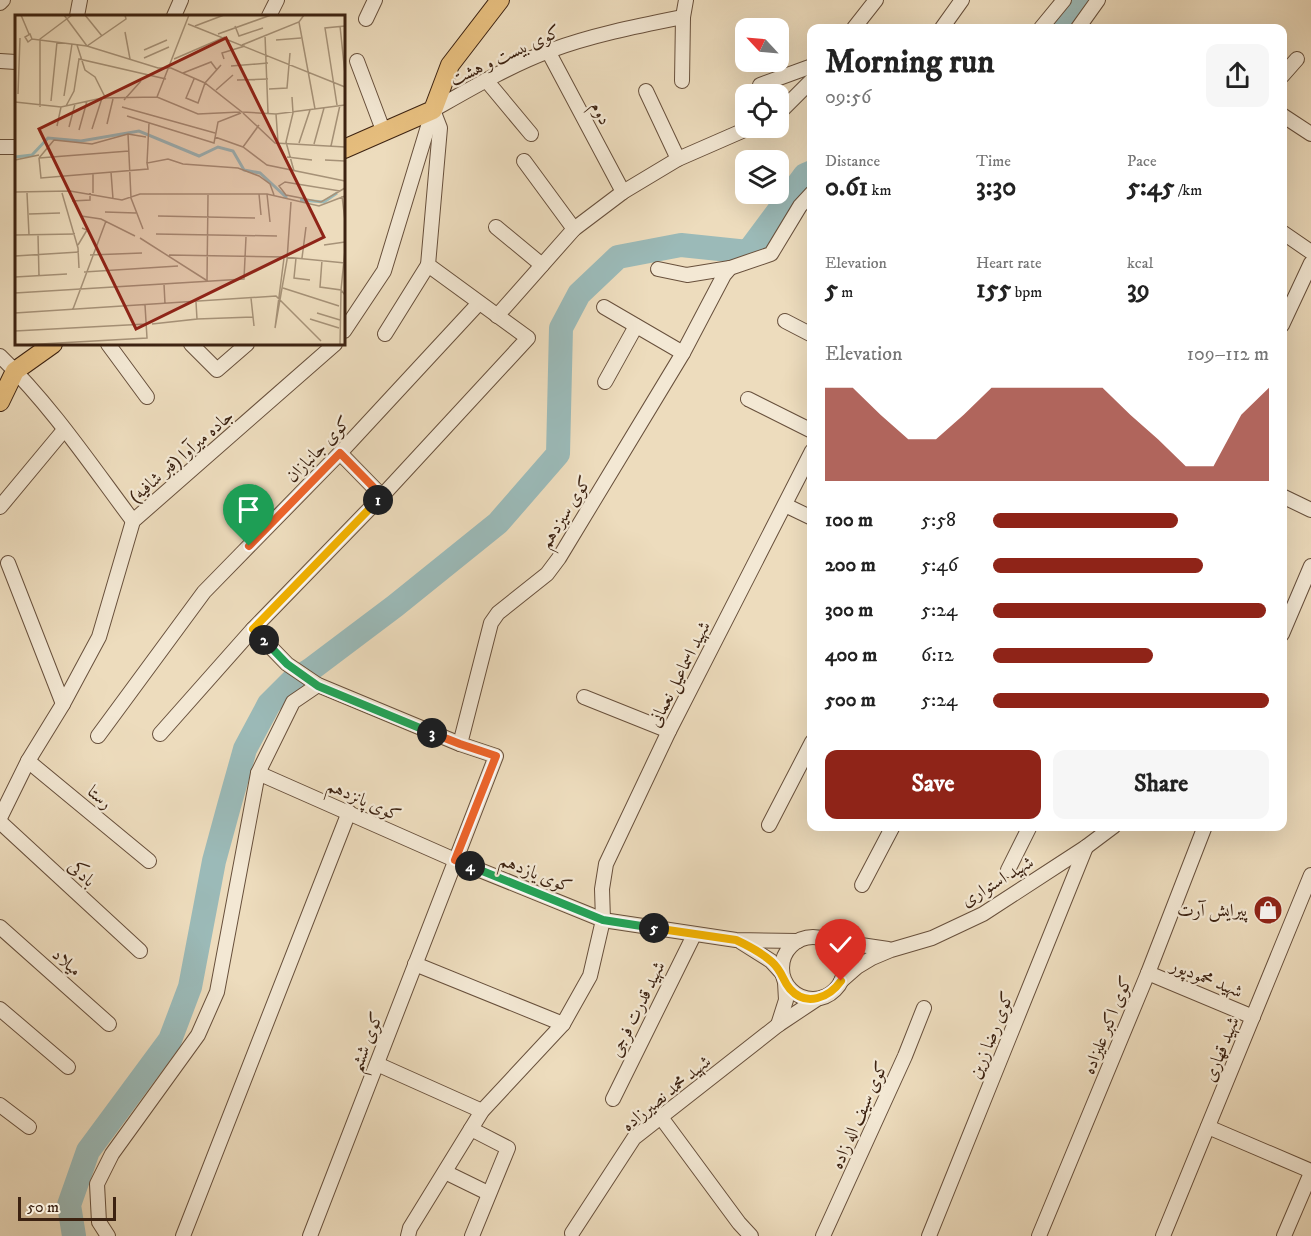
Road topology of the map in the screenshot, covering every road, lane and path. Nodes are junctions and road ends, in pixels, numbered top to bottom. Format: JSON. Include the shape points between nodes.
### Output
{"nodes":[{"id":1,"x":80,"y":0,"type":"edge"},
{"id":2,"x":181,"y":0,"type":"edge"},
{"id":3,"x":277,"y":0,"type":"edge"},
{"id":4,"x":375,"y":0,"type":"edge"},
{"id":5,"x":500,"y":0,"type":"edge"},
{"id":6,"x":686,"y":0,"type":"edge"},
{"id":7,"x":876,"y":0,"type":"edge"},
{"id":8,"x":962,"y":0,"type":"edge"},
{"id":9,"x":1064,"y":0,"type":"edge"},
{"id":10,"x":1098,"y":0,"type":"edge"},
{"id":11,"x":77,"y":15,"type":"edge"},
{"id":12,"x":174,"y":15,"type":"edge"},
{"id":13,"x":270,"y":15,"type":"edge"},
{"id":14,"x":683,"y":17,"type":"junction"},
{"id":15,"x":366,"y":20,"type":"dead end"},
{"id":16,"x":857,"y":24,"type":"edge"},
{"id":17,"x":945,"y":24,"type":"edge"},
{"id":18,"x":1044,"y":24,"type":"edge"},
{"id":19,"x":1081,"y":24,"type":"edge"},
{"id":20,"x":548,"y":51,"type":"junction"},
{"id":21,"x":1297,"y":59,"type":"dead end"},
{"id":22,"x":0,"y":61,"type":"edge"},
{"id":23,"x":357,"y":61,"type":"dead end"},
{"id":24,"x":15,"y":62,"type":"edge"},
{"id":25,"x":807,"y":68,"type":"edge"},
{"id":26,"x":1287,"y":70,"type":"edge"},
{"id":27,"x":486,"y":81,"type":"junction"},
{"id":28,"x":682,"y":81,"type":"dead end"},
{"id":29,"x":763,"y":84,"type":"edge"},
{"id":30,"x":807,"y":85,"type":"edge"},
{"id":31,"x":646,"y":91,"type":"dead end"},
{"id":32,"x":789,"y":103,"type":"edge"},
{"id":33,"x":433,"y":110,"type":"junction"},
{"id":34,"x":1287,"y":118,"type":"edge"},
{"id":35,"x":383,"y":130,"type":"junction"},
{"id":36,"x":531,"y":134,"type":"dead end"},
{"id":37,"x":735,"y":134,"type":"edge"},
{"id":38,"x":1311,"y":134,"type":"edge"},
{"id":39,"x":345,"y":149,"type":"edge"},
{"id":40,"x":678,"y":159,"type":"junction"},
{"id":41,"x":524,"y":161,"type":"dead end"},
{"id":42,"x":622,"y":192,"type":"junction"},
{"id":43,"x":807,"y":198,"type":"edge"},
{"id":44,"x":496,"y":227,"type":"dead end"},
{"id":45,"x":574,"y":228,"type":"junction"},
{"id":46,"x":1287,"y":235,"type":"edge"},
{"id":47,"x":1311,"y":252,"type":"edge"},
{"id":48,"x":1311,"y":263,"type":"edge"},
{"id":49,"x":428,"y":265,"type":"junction"},
{"id":50,"x":542,"y":265,"type":"junction"},
{"id":51,"x":730,"y":268,"type":"junction"},
{"id":52,"x":658,"y":269,"type":"dead end"},
{"id":53,"x":479,"y":303,"type":"junction"},
{"id":54,"x":604,"y":307,"type":"dead end"},
{"id":55,"x":1287,"y":314,"type":"edge"},
{"id":56,"x":497,"y":316,"type":"junction"},
{"id":57,"x":785,"y":321,"type":"dead end"},
{"id":58,"x":636,"y":326,"type":"junction"},
{"id":59,"x":345,"y":330,"type":"edge"},
{"id":60,"x":807,"y":332,"type":"edge"},
{"id":61,"x":385,"y":334,"type":"dead end"},
{"id":62,"x":52,"y":345,"type":"edge"},
{"id":63,"x":109,"y":345,"type":"edge"},
{"id":64,"x":192,"y":345,"type":"edge"},
{"id":65,"x":246,"y":345,"type":"edge"},
{"id":66,"x":334,"y":345,"type":"edge"},
{"id":67,"x":683,"y":353,"type":"junction"},
{"id":68,"x":0,"y":356,"type":"edge"},
{"id":69,"x":15,"y":371,"type":"junction"},
{"id":70,"x":605,"y":382,"type":"dead end"},
{"id":71,"x":147,"y":397,"type":"dead end"},
{"id":72,"x":748,"y":399,"type":"dead end"},
{"id":73,"x":0,"y":402,"type":"edge"},
{"id":74,"x":807,"y":428,"type":"edge"},
{"id":75,"x":64,"y":430,"type":"junction"},
{"id":76,"x":340,"y":453,"type":"junction"},
{"id":77,"x":807,"y":461,"type":"edge"},
{"id":78,"x":382,"y":496,"type":"junction"},
{"id":79,"x":1287,"y":498,"type":"edge"},
{"id":80,"x":785,"y":505,"type":"junction"},
{"id":81,"x":0,"y":507,"type":"edge"},
{"id":82,"x":1311,"y":510,"type":"edge"},
{"id":83,"x":807,"y":516,"type":"edge"},
{"id":84,"x":134,"y":521,"type":"junction"},
{"id":85,"x":9,"y":563,"type":"dead end"},
{"id":86,"x":1311,"y":566,"type":"edge"},
{"id":87,"x":1287,"y":622,"type":"edge"},
{"id":88,"x":253,"y":629,"type":"junction"},
{"id":89,"x":318,"y":686,"type":"junction"},
{"id":90,"x":584,"y":697,"type":"dead end"},
{"id":91,"x":63,"y":704,"type":"junction"},
{"id":92,"x":669,"y":731,"type":"junction"},
{"id":93,"x":160,"y":734,"type":"dead end"},
{"id":94,"x":98,"y":736,"type":"dead end"},
{"id":95,"x":460,"y":744,"type":"junction"},
{"id":96,"x":807,"y":752,"type":"edge"},
{"id":97,"x":28,"y":761,"type":"junction"},
{"id":98,"x":258,"y":773,"type":"junction"},
{"id":99,"x":5,"y":800,"type":"edge"},
{"id":100,"x":350,"y":812,"type":"junction"},
{"id":101,"x":0,"y":820,"type":"edge"},
{"id":102,"x":769,"y":825,"type":"dead end"},
{"id":103,"x":889,"y":831,"type":"edge"},
{"id":104,"x":1028,"y":831,"type":"edge"},
{"id":105,"x":1107,"y":831,"type":"edge"},
{"id":106,"x":1203,"y":831,"type":"edge"},
{"id":107,"x":1086,"y":847,"type":"junction"},
{"id":108,"x":455,"y":860,"type":"junction"},
{"id":109,"x":149,"y":861,"type":"dead end"},
{"id":110,"x":1008,"y":870,"type":"dead end"},
{"id":111,"x":1311,"y":875,"type":"edge"},
{"id":112,"x":862,"y":885,"type":"dead end"},
{"id":113,"x":603,"y":920,"type":"junction"},
{"id":114,"x":0,"y":927,"type":"edge"},
{"id":115,"x":694,"y":935,"type":"junction"},
{"id":116,"x":736,"y":940,"type":"junction"},
{"id":117,"x":826,"y":940,"type":"junction"},
{"id":118,"x":798,"y":941,"type":"junction"},
{"id":119,"x":891,"y":950,"type":"junction"},
{"id":120,"x":140,"y":951,"type":"dead end"},
{"id":121,"x":415,"y":964,"type":"junction"},
{"id":122,"x":1148,"y":973,"type":"junction"},
{"id":123,"x":784,"y":977,"type":"junction"},
{"id":124,"x":841,"y":981,"type":"junction"},
{"id":125,"x":817,"y":999,"type":"junction"},
{"id":126,"x":924,"y":1008,"type":"dead end"},
{"id":127,"x":0,"y":1010,"type":"edge"},
{"id":128,"x":1253,"y":1017,"type":"junction"},
{"id":129,"x":109,"y":1024,"type":"dead end"},
{"id":130,"x":563,"y":1024,"type":"junction"},
{"id":131,"x":778,"y":1025,"type":"junction"},
{"id":132,"x":377,"y":1064,"type":"junction"},
{"id":133,"x":68,"y":1066,"type":"dead end"},
{"id":134,"x":613,"y":1099,"type":"dead end"},
{"id":135,"x":0,"y":1105,"type":"edge"},
{"id":136,"x":482,"y":1111,"type":"junction"},
{"id":137,"x":660,"y":1116,"type":"junction"},
{"id":138,"x":29,"y":1127,"type":"dead end"},
{"id":139,"x":1208,"y":1127,"type":"junction"},
{"id":140,"x":471,"y":1129,"type":"junction"},
{"id":141,"x":445,"y":1172,"type":"junction"},
{"id":142,"x":1311,"y":1172,"type":"edge"},
{"id":143,"x":488,"y":1193,"type":"junction"},
{"id":144,"x":572,"y":1233,"type":"dead end"},
{"id":145,"x":108,"y":1236,"type":"edge"},
{"id":146,"x":183,"y":1236,"type":"edge"},
{"id":147,"x":310,"y":1236,"type":"edge"},
{"id":148,"x":408,"y":1236,"type":"edge"},
{"id":149,"x":472,"y":1236,"type":"edge"},
{"id":150,"x":751,"y":1236,"type":"edge"},
{"id":151,"x":824,"y":1236,"type":"edge"},
{"id":152,"x":929,"y":1236,"type":"edge"},
{"id":153,"x":1039,"y":1236,"type":"edge"},
{"id":154,"x":1163,"y":1236,"type":"edge"},
{"id":155,"x":1284,"y":1236,"type":"edge"}],
"edges":[{"from":1,"to":11,"type":"street"},
{"from":2,"to":12,"type":"street"},
{"from":3,"to":13,"type":"street"},
{"from":4,"to":15,"type":"street"},
{"from":5,"to":33,"type":"main road","via":[[450,65]]},
{"from":6,"to":14,"type":"street"},
{"from":7,"to":16,"type":"street"},
{"from":8,"to":17,"type":"street"},
{"from":9,"to":18,"type":"street"},
{"from":10,"to":19,"type":"street"},
{"from":14,"to":20,"type":"street","name":"کوی بیست و هشت"},
{"from":14,"to":28,"type":"street"},
{"from":20,"to":27,"type":"street","name":"کوی بیست و هشت"},
{"from":20,"to":42,"type":"street","name":"دوم"},
{"from":21,"to":26,"type":"street"},
{"from":22,"to":24,"type":"street"},
{"from":23,"to":35,"type":"street"},
{"from":25,"to":29,"type":"street"},
{"from":27,"to":33,"type":"street","name":"کوی بیست و هشت"},
{"from":27,"to":36,"type":"street"},
{"from":30,"to":32,"type":"street"},
{"from":31,"to":40,"type":"street"},
{"from":33,"to":35,"type":"main road"},
{"from":33,"to":49,"type":"street","via":[[440,128]]},
{"from":33,"to":59,"type":"street","via":[[384,271]]},
{"from":34,"to":38,"type":"street"},
{"from":35,"to":39,"type":"main road"},
{"from":37,"to":40,"type":"street"},
{"from":40,"to":42,"type":"street"},
{"from":41,"to":45,"type":"street"},
{"from":42,"to":45,"type":"street"},
{"from":43,"to":51,"type":"street","via":[[771,254]]},
{"from":44,"to":50,"type":"street"},
{"from":45,"to":50,"type":"street"},
{"from":46,"to":47,"type":"street"},
{"from":48,"to":55,"type":"street"},
{"from":49,"to":53,"type":"street"},
{"from":49,"to":61,"type":"street"},
{"from":50,"to":56,"type":"street"},
{"from":51,"to":52,"type":"street","via":[[687,275]]},
{"from":51,"to":67,"type":"street","name":"کوی سیزدهم"},
{"from":53,"to":56,"type":"street"},
{"from":53,"to":76,"type":"street","name":"کوی جانبازان"},
{"from":54,"to":58,"type":"street"},
{"from":56,"to":78,"type":"street","via":[[528,338]]},
{"from":57,"to":60,"type":"street"},
{"from":58,"to":67,"type":"street"},
{"from":58,"to":70,"type":"street"},
{"from":62,"to":69,"type":"main road"},
{"from":63,"to":71,"type":"street"},
{"from":64,"to":65,"type":"street","via":[[217,370]]},
{"from":66,"to":84,"type":"street","name":"جاده میرآوا (قبر شافیه)"},
{"from":67,"to":95,"type":"street","name":"کوی سیزدهم","via":[[559,558],[547,574],[491,622]]},
{"from":68,"to":69,"type":"street"},
{"from":69,"to":73,"type":"main road"},
{"from":69,"to":75,"type":"street"},
{"from":72,"to":74,"type":"street"},
{"from":75,"to":81,"type":"street"},
{"from":75,"to":84,"type":"street"},
{"from":76,"to":78,"type":"street"},
{"from":76,"to":94,"type":"street","name":"کوی جانبازان","via":[[204,592]]},
{"from":77,"to":80,"type":"street","name":"شهید اسماعیل نعمانی"},
{"from":78,"to":88,"type":"street"},
{"from":79,"to":82,"type":"street"},
{"from":80,"to":83,"type":"street"},
{"from":80,"to":92,"type":"street","name":"شهید اسماعیل نعمانی"},
{"from":84,"to":91,"type":"street","name":"جاده میرآوا (قبر شافیه)","via":[[99,637]]},
{"from":85,"to":91,"type":"street"},
{"from":86,"to":87,"type":"street"},
{"from":88,"to":89,"type":"street","via":[[287,664]]},
{"from":88,"to":93,"type":"street"},
{"from":89,"to":95,"type":"street"},
{"from":89,"to":98,"type":"street","via":[[293,702]]},
{"from":90,"to":92,"type":"street"},
{"from":91,"to":97,"type":"street","name":"جاده میرآوا (قبر شافیه)"},
{"from":92,"to":113,"type":"street","name":"شهید اسماعیل نعمانی","via":[[606,864]]},
{"from":95,"to":108,"type":"street","via":[[496,756]]},
{"from":96,"to":102,"type":"street"},
{"from":97,"to":99,"type":"street","name":"جاده میرآوا (قبر شافیه)"},
{"from":97,"to":109,"type":"street","name":"رستا"},
{"from":98,"to":100,"type":"street","name":"کوی پانزدهم"},
{"from":98,"to":145,"type":"street","via":[[217,992],[198,1035],[112,1154],[97,1184],[99,1221]]},
{"from":99,"to":101,"type":"street","name":"جاده میرآوا (قبر شافیه)"},
{"from":100,"to":108,"type":"street","name":"کوی پانزدهم"},
{"from":100,"to":146,"type":"street"},
{"from":101,"to":120,"type":"street","name":"بادکی"},
{"from":103,"to":112,"type":"street"},
{"from":104,"to":110,"type":"street"},
{"from":105,"to":107,"type":"street","name":"شهید استواری"},
{"from":106,"to":122,"type":"street","name":"کوی اکبر علیزاده"},
{"from":107,"to":119,"type":"street","name":"شهید استواری","via":[[982,914],[932,938]]},
{"from":107,"to":152,"type":"street","name":"کوی رضا زرین"},
{"from":108,"to":113,"type":"street","name":"کوی یازدهم"},
{"from":108,"to":121,"type":"street","name":"کوی ششم"},
{"from":111,"to":128,"type":"street","name":"شهید قهاری"},
{"from":113,"to":115,"type":"street","name":"کوی یازدهم"},
{"from":113,"to":130,"type":"street","name":"شهید اسماعیل نعمانی","via":[[590,976]]},
{"from":114,"to":129,"type":"street","name":"میلاد"},
{"from":115,"to":116,"type":"street","name":"کوی یازدهم"},
{"from":115,"to":134,"type":"street","name":"شهید قدرت فرجی"},
{"from":116,"to":118,"type":"street","name":"کوی یازدهم"},
{"from":116,"to":123,"type":"street","via":[[757,951]]},
{"from":117,"to":118,"type":"street"},
{"from":117,"to":119,"type":"street","name":"شهید استواری"},
{"from":117,"to":124,"type":"street","via":[[834,945],[843,961]]},
{"from":118,"to":123,"type":"street","via":[[785,954]]},
{"from":119,"to":124,"type":"street","name":"شهید استواری","via":[[857,967]]},
{"from":121,"to":130,"type":"street"},
{"from":121,"to":132,"type":"street","name":"کوی ششم"},
{"from":122,"to":128,"type":"street","name":"شهید محمودپور"},
{"from":122,"to":153,"type":"street","name":"کوی اکبر علیزاده"},
{"from":123,"to":125,"type":"street","via":[[798,995]]},
{"from":123,"to":131,"type":"street","via":[[786,1000]]},
{"from":124,"to":125,"type":"street","via":[[835,990]]},
{"from":125,"to":131,"type":"street","name":"شهید محمد نصیرزاده"},
{"from":126,"to":151,"type":"street","name":"کوی سیف اله زاده"},
{"from":127,"to":133,"type":"street"},
{"from":128,"to":139,"type":"street","name":"شهید قهاری"},
{"from":130,"to":136,"type":"street","name":"شهید اسماعیل نعمانی"},
{"from":131,"to":137,"type":"street","name":"شهید محمد نصیرزاده"},
{"from":132,"to":136,"type":"street"},
{"from":132,"to":147,"type":"street","name":"کوی ششم"},
{"from":135,"to":138,"type":"street"},
{"from":136,"to":140,"type":"street","name":"شهید اسماعیل نعمانی"},
{"from":137,"to":144,"type":"street","name":"شهید محمد نصیرزاده","via":[[634,1138]]},
{"from":137,"to":150,"type":"street"},
{"from":139,"to":142,"type":"street"},
{"from":139,"to":154,"type":"street","name":"شهید قهاری"},
{"from":140,"to":141,"type":"street","name":"شهید اسماعیل نعمانی"},
{"from":140,"to":143,"type":"street","via":[[508,1148]]},
{"from":141,"to":143,"type":"street"},
{"from":141,"to":148,"type":"street","name":"شهید اسماعیل نعمانی"},
{"from":142,"to":155,"type":"street"},
{"from":143,"to":149,"type":"street"}]}
